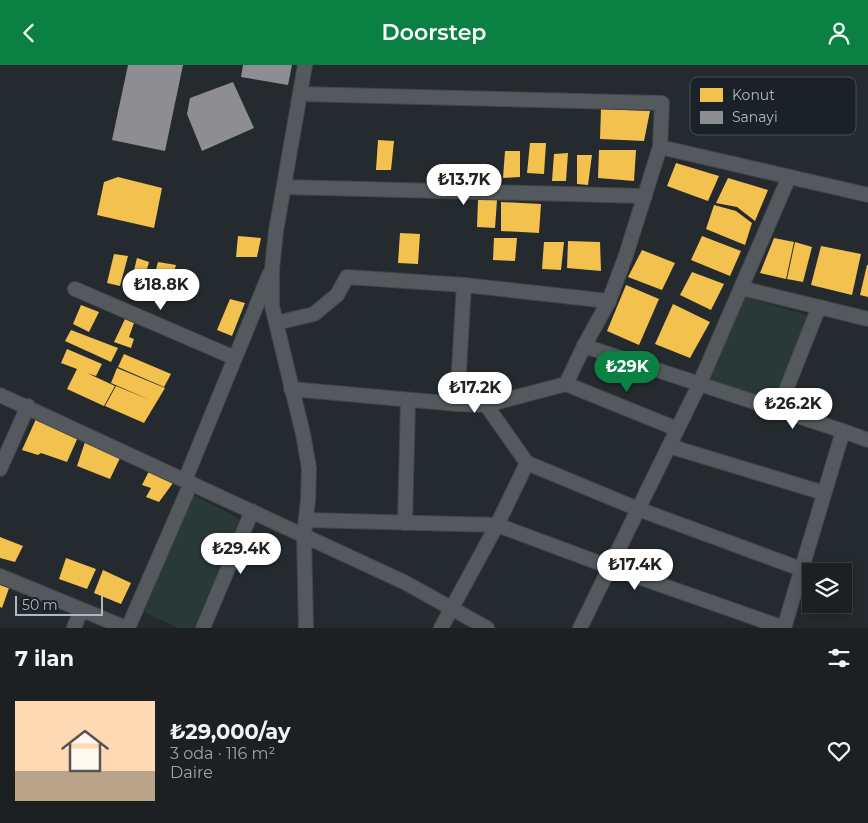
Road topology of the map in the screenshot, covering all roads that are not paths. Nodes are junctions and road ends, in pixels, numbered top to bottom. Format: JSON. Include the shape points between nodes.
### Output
{"nodes":[{"id":1,"x":305,"y":65,"type":"edge"},
{"id":2,"x":300,"y":94,"type":"junction"},
{"id":3,"x":660,"y":147,"type":"junction"},
{"id":4,"x":789,"y":177,"type":"junction"},
{"id":5,"x":284,"y":187,"type":"junction"},
{"id":6,"x":868,"y":195,"type":"edge"},
{"id":7,"x":645,"y":196,"type":"junction"},
{"id":8,"x":272,"y":269,"type":"junction"},
{"id":9,"x":464,"y":285,"type":"junction"},
{"id":10,"x":741,"y":288,"type":"junction"},
{"id":11,"x":75,"y":289,"type":"dead end"},
{"id":12,"x":609,"y":301,"type":"junction"},
{"id":13,"x":819,"y":307,"type":"junction"},
{"id":14,"x":868,"y":319,"type":"edge"},
{"id":15,"x":276,"y":323,"type":"junction"},
{"id":16,"x":584,"y":346,"type":"junction"},
{"id":17,"x":235,"y":358,"type":"junction"},
{"id":18,"x":566,"y":384,"type":"junction"},
{"id":19,"x":699,"y":385,"type":"junction"},
{"id":20,"x":291,"y":389,"type":"junction"},
{"id":21,"x":0,"y":395,"type":"edge"},
{"id":22,"x":408,"y":400,"type":"junction"},
{"id":23,"x":457,"y":404,"type":"junction"},
{"id":24,"x":486,"y":405,"type":"junction"},
{"id":25,"x":28,"y":407,"type":"junction"},
{"id":26,"x":778,"y":410,"type":"junction"},
{"id":27,"x":677,"y":429,"type":"junction"},
{"id":28,"x":842,"y":431,"type":"junction"},
{"id":29,"x":868,"y":440,"type":"edge"},
{"id":30,"x":669,"y":446,"type":"junction"},
{"id":31,"x":527,"y":463,"type":"junction"},
{"id":32,"x":0,"y":469,"type":"edge"},
{"id":33,"x":188,"y":481,"type":"junction"},
{"id":34,"x":824,"y":493,"type":"junction"},
{"id":35,"x":638,"y":509,"type":"junction"},
{"id":36,"x":252,"y":511,"type":"junction"},
{"id":37,"x":306,"y":520,"type":"junction"},
{"id":38,"x":405,"y":523,"type":"junction"},
{"id":39,"x":497,"y":525,"type":"junction"},
{"id":40,"x":304,"y":535,"type":"junction"},
{"id":41,"x":610,"y":567,"type":"junction"},
{"id":42,"x":801,"y":569,"type":"junction"},
{"id":43,"x":0,"y":576,"type":"edge"},
{"id":44,"x":81,"y":609,"type":"junction"},
{"id":45,"x":452,"y":609,"type":"junction"},
{"id":46,"x":585,"y":627,"type":"edge"},
{"id":47,"x":74,"y":628,"type":"edge"},
{"id":48,"x":127,"y":628,"type":"edge"},
{"id":49,"x":203,"y":628,"type":"edge"},
{"id":50,"x":306,"y":628,"type":"edge"},
{"id":51,"x":441,"y":628,"type":"edge"},
{"id":52,"x":487,"y":628,"type":"edge"},
{"id":53,"x":784,"y":628,"type":"edge"}],
"edges":[{"from":1,"to":2,"type":"street"},
{"from":2,"to":3,"type":"street","via":[[662,103]]},
{"from":2,"to":5,"type":"street"},
{"from":3,"to":4,"type":"street"},
{"from":3,"to":7,"type":"street"},
{"from":4,"to":6,"type":"street"},
{"from":4,"to":10,"type":"street"},
{"from":5,"to":7,"type":"street"},
{"from":5,"to":8,"type":"street"},
{"from":7,"to":12,"type":"street"},
{"from":8,"to":15,"type":"street","via":[[272,305]]},
{"from":8,"to":17,"type":"street"},
{"from":9,"to":12,"type":"street"},
{"from":9,"to":15,"type":"street","via":[[347,277],[337,295],[314,314]]},
{"from":9,"to":23,"type":"street"},
{"from":10,"to":13,"type":"street"},
{"from":10,"to":19,"type":"street"},
{"from":11,"to":17,"type":"street"},
{"from":12,"to":16,"type":"street"},
{"from":13,"to":14,"type":"street"},
{"from":13,"to":26,"type":"street"},
{"from":15,"to":20,"type":"street"},
{"from":16,"to":18,"type":"street"},
{"from":16,"to":19,"type":"street"},
{"from":17,"to":33,"type":"street"},
{"from":18,"to":24,"type":"street"},
{"from":18,"to":27,"type":"street"},
{"from":19,"to":26,"type":"street"},
{"from":19,"to":27,"type":"street"},
{"from":20,"to":22,"type":"street"},
{"from":20,"to":37,"type":"street","via":[[309,469]]},
{"from":21,"to":25,"type":"street"},
{"from":22,"to":23,"type":"street"},
{"from":22,"to":38,"type":"street"},
{"from":23,"to":24,"type":"street"},
{"from":24,"to":31,"type":"street"},
{"from":25,"to":32,"type":"street"},
{"from":25,"to":33,"type":"street"},
{"from":26,"to":28,"type":"street"},
{"from":27,"to":30,"type":"street"},
{"from":28,"to":29,"type":"street"},
{"from":28,"to":34,"type":"street"},
{"from":30,"to":34,"type":"street"},
{"from":30,"to":35,"type":"street"},
{"from":31,"to":35,"type":"street"},
{"from":31,"to":39,"type":"street"},
{"from":33,"to":36,"type":"street"},
{"from":33,"to":48,"type":"street"},
{"from":34,"to":42,"type":"street"},
{"from":35,"to":41,"type":"street"},
{"from":35,"to":42,"type":"street"},
{"from":36,"to":40,"type":"street"},
{"from":36,"to":49,"type":"street"},
{"from":37,"to":38,"type":"street"},
{"from":37,"to":40,"type":"street"},
{"from":38,"to":39,"type":"street"},
{"from":39,"to":41,"type":"street"},
{"from":39,"to":45,"type":"street"},
{"from":40,"to":45,"type":"street","via":[[404,582]]},
{"from":40,"to":50,"type":"street"},
{"from":41,"to":46,"type":"street"},
{"from":41,"to":53,"type":"street"},
{"from":42,"to":53,"type":"street"},
{"from":43,"to":44,"type":"street"},
{"from":44,"to":47,"type":"street"},
{"from":44,"to":48,"type":"street"},
{"from":45,"to":51,"type":"street"},
{"from":45,"to":52,"type":"street"}]}
